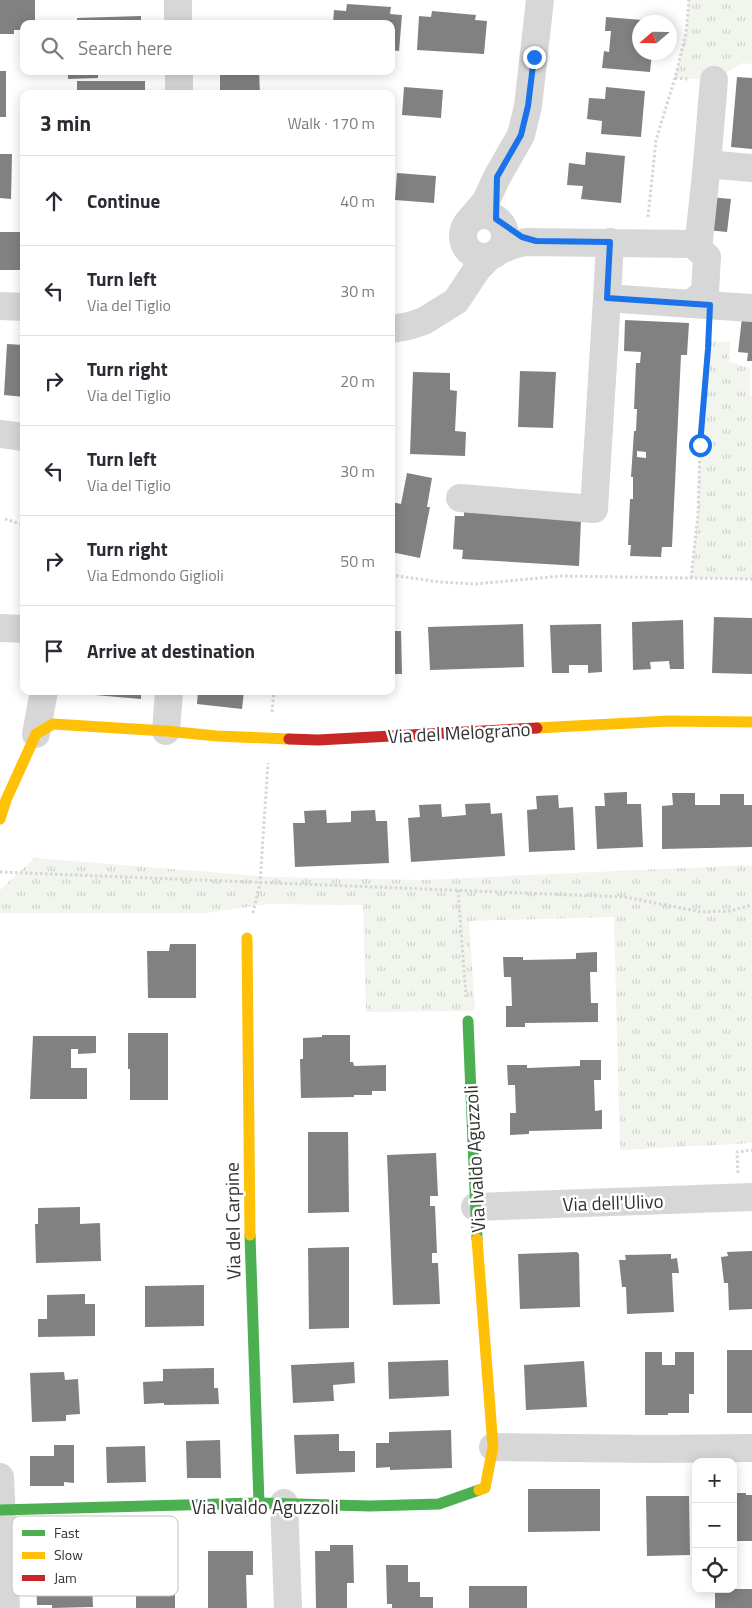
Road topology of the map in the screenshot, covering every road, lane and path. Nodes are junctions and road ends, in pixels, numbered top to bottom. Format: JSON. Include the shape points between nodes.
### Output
{"nodes":[{"id":1,"x":178,"y":0,"type":"edge"},
{"id":2,"x":540,"y":0,"type":"edge"},
{"id":3,"x":689,"y":0,"type":"edge"},
{"id":4,"x":178,"y":20,"type":"edge"},
{"id":5,"x":178,"y":75,"type":"edge"},
{"id":6,"x":714,"y":80,"type":"dead end"},
{"id":7,"x":179,"y":90,"type":"edge"},
{"id":8,"x":707,"y":164,"type":"junction"},
{"id":9,"x":752,"y":168,"type":"edge"},
{"id":10,"x":497,"y":177,"type":"junction"},
{"id":11,"x":497,"y":220,"type":"junction"},
{"id":12,"x":465,"y":231,"type":"junction"},
{"id":13,"x":536,"y":241,"type":"junction"},
{"id":14,"x":610,"y":242,"type":"junction"},
{"id":15,"x":645,"y":243,"type":"junction"},
{"id":16,"x":698,"y":248,"type":"junction"},
{"id":17,"x":494,"y":254,"type":"junction"},
{"id":18,"x":607,"y":298,"type":"junction"},
{"id":19,"x":700,"y":304,"type":"junction"},
{"id":20,"x":0,"y":306,"type":"edge"},
{"id":21,"x":446,"y":306,"type":"junction"},
{"id":22,"x":20,"y":307,"type":"edge"},
{"id":23,"x":752,"y":308,"type":"edge"},
{"id":24,"x":395,"y":328,"type":"edge"},
{"id":25,"x":0,"y":434,"type":"edge"},
{"id":26,"x":20,"y":436,"type":"edge"},
{"id":27,"x":460,"y":498,"type":"dead end"},
{"id":28,"x":5,"y":519,"type":"dead end"},
{"id":29,"x":20,"y":524,"type":"edge"},
{"id":30,"x":395,"y":576,"type":"edge"},
{"id":31,"x":691,"y":578,"type":"junction"},
{"id":32,"x":752,"y":579,"type":"edge"},
{"id":33,"x":0,"y":628,"type":"edge"},
{"id":34,"x":20,"y":629,"type":"edge"},
{"id":35,"x":43,"y":695,"type":"edge"},
{"id":36,"x":169,"y":695,"type":"edge"},
{"id":37,"x":274,"y":695,"type":"edge"},
{"id":38,"x":752,"y":722,"type":"edge"},
{"id":39,"x":166,"y":731,"type":"junction"},
{"id":40,"x":36,"y":734,"type":"junction"},
{"id":41,"x":270,"y":738,"type":"junction"},
{"id":42,"x":0,"y":819,"type":"edge"},
{"id":43,"x":0,"y":872,"type":"edge"},
{"id":44,"x":260,"y":883,"type":"junction"},
{"id":45,"x":458,"y":890,"type":"junction"},
{"id":46,"x":752,"y":905,"type":"edge"},
{"id":47,"x":247,"y":938,"type":"joint"},
{"id":48,"x":468,"y":1021,"type":"joint"},
{"id":49,"x":752,"y":1197,"type":"edge"},
{"id":50,"x":475,"y":1207,"type":"junction"},
{"id":51,"x":493,"y":1447,"type":"junction"},
{"id":52,"x":752,"y":1448,"type":"edge"},
{"id":53,"x":0,"y":1477,"type":"edge"},
{"id":54,"x":272,"y":1504,"type":"junction"},
{"id":55,"x":1,"y":1510,"type":"edge"},
{"id":56,"x":6,"y":1608,"type":"edge"},
{"id":57,"x":288,"y":1608,"type":"edge"}],
"edges":[{"from":1,"to":4,"type":"street"},
{"from":2,"to":10,"type":"street","via":[[528,106],[521,135]]},
{"from":3,"to":15,"type":"path","via":[[686,33],[656,140]]},
{"from":5,"to":7,"type":"street"},
{"from":6,"to":8,"type":"street"},
{"from":8,"to":9,"type":"street"},
{"from":8,"to":16,"type":"street"},
{"from":10,"to":11,"type":"street"},
{"from":10,"to":12,"type":"street","via":[[486,201]]},
{"from":11,"to":12,"type":"street","via":[[479,216]]},
{"from":11,"to":13,"type":"street","via":[[522,237]]},
{"from":11,"to":17,"type":"street","via":[[505,233],[504,241]]},
{"from":12,"to":17,"type":"street","via":[[465,246],[471,253],[479,257]]},
{"from":12,"to":21,"type":"street","via":[[460,269]]},
{"from":13,"to":14,"type":"street"},
{"from":13,"to":17,"type":"street","via":[[513,245]]},
{"from":14,"to":15,"type":"street"},
{"from":14,"to":18,"type":"street"},
{"from":15,"to":16,"type":"street","via":[[693,244]]},
{"from":16,"to":19,"type":"street","via":[[707,257],[705,292]]},
{"from":17,"to":21,"type":"street","via":[[478,268],[456,301]]},
{"from":18,"to":19,"type":"street"},
{"from":18,"to":27,"type":"street","via":[[594,509]]},
{"from":19,"to":23,"type":"street"},
{"from":19,"to":31,"type":"path","via":[[708,349]]},
{"from":20,"to":22,"type":"street"},
{"from":21,"to":24,"type":"street","via":[[424,321]]},
{"from":25,"to":26,"type":"street"},
{"from":28,"to":29,"type":"path"},
{"from":30,"to":31,"type":"path","via":[[476,584],[562,576]]},
{"from":31,"to":32,"type":"path"},
{"from":33,"to":34,"type":"street"},
{"from":35,"to":40,"type":"street"},
{"from":36,"to":39,"type":"street"},
{"from":37,"to":41,"type":"path"},
{"from":38,"to":41,"type":"street","name":"Via del Melograno","via":[[668,720],[318,740]]},
{"from":39,"to":40,"type":"street","name":"Via del Melograno","via":[[53,724]]},
{"from":39,"to":41,"type":"street","name":"Via del Melograno"},
{"from":40,"to":42,"type":"street"},
{"from":41,"to":44,"type":"path"},
{"from":43,"to":44,"type":"path"},
{"from":44,"to":45,"type":"path"},
{"from":44,"to":47,"type":"path"},
{"from":45,"to":46,"type":"path","via":[[625,897],[701,912],[730,911]]},
{"from":45,"to":48,"type":"path"},
{"from":47,"to":54,"type":"street","name":"Via del Carpine","via":[[253,1351]]},
{"from":48,"to":50,"type":"street","name":"Via Ivaldo Aguzzoli"},
{"from":49,"to":50,"type":"street","name":"Via dell'Ulivo"},
{"from":50,"to":51,"type":"street","name":"Via Ivaldo Aguzzoli"},
{"from":51,"to":52,"type":"street"},
{"from":51,"to":54,"type":"street","name":"Via Ivaldo Aguzzoli","via":[[485,1488],[439,1504]]},
{"from":53,"to":55,"type":"street"},
{"from":54,"to":55,"type":"street","name":"Via Ivaldo Aguzzoli"},
{"from":54,"to":57,"type":"street"},
{"from":55,"to":56,"type":"street"}]}
